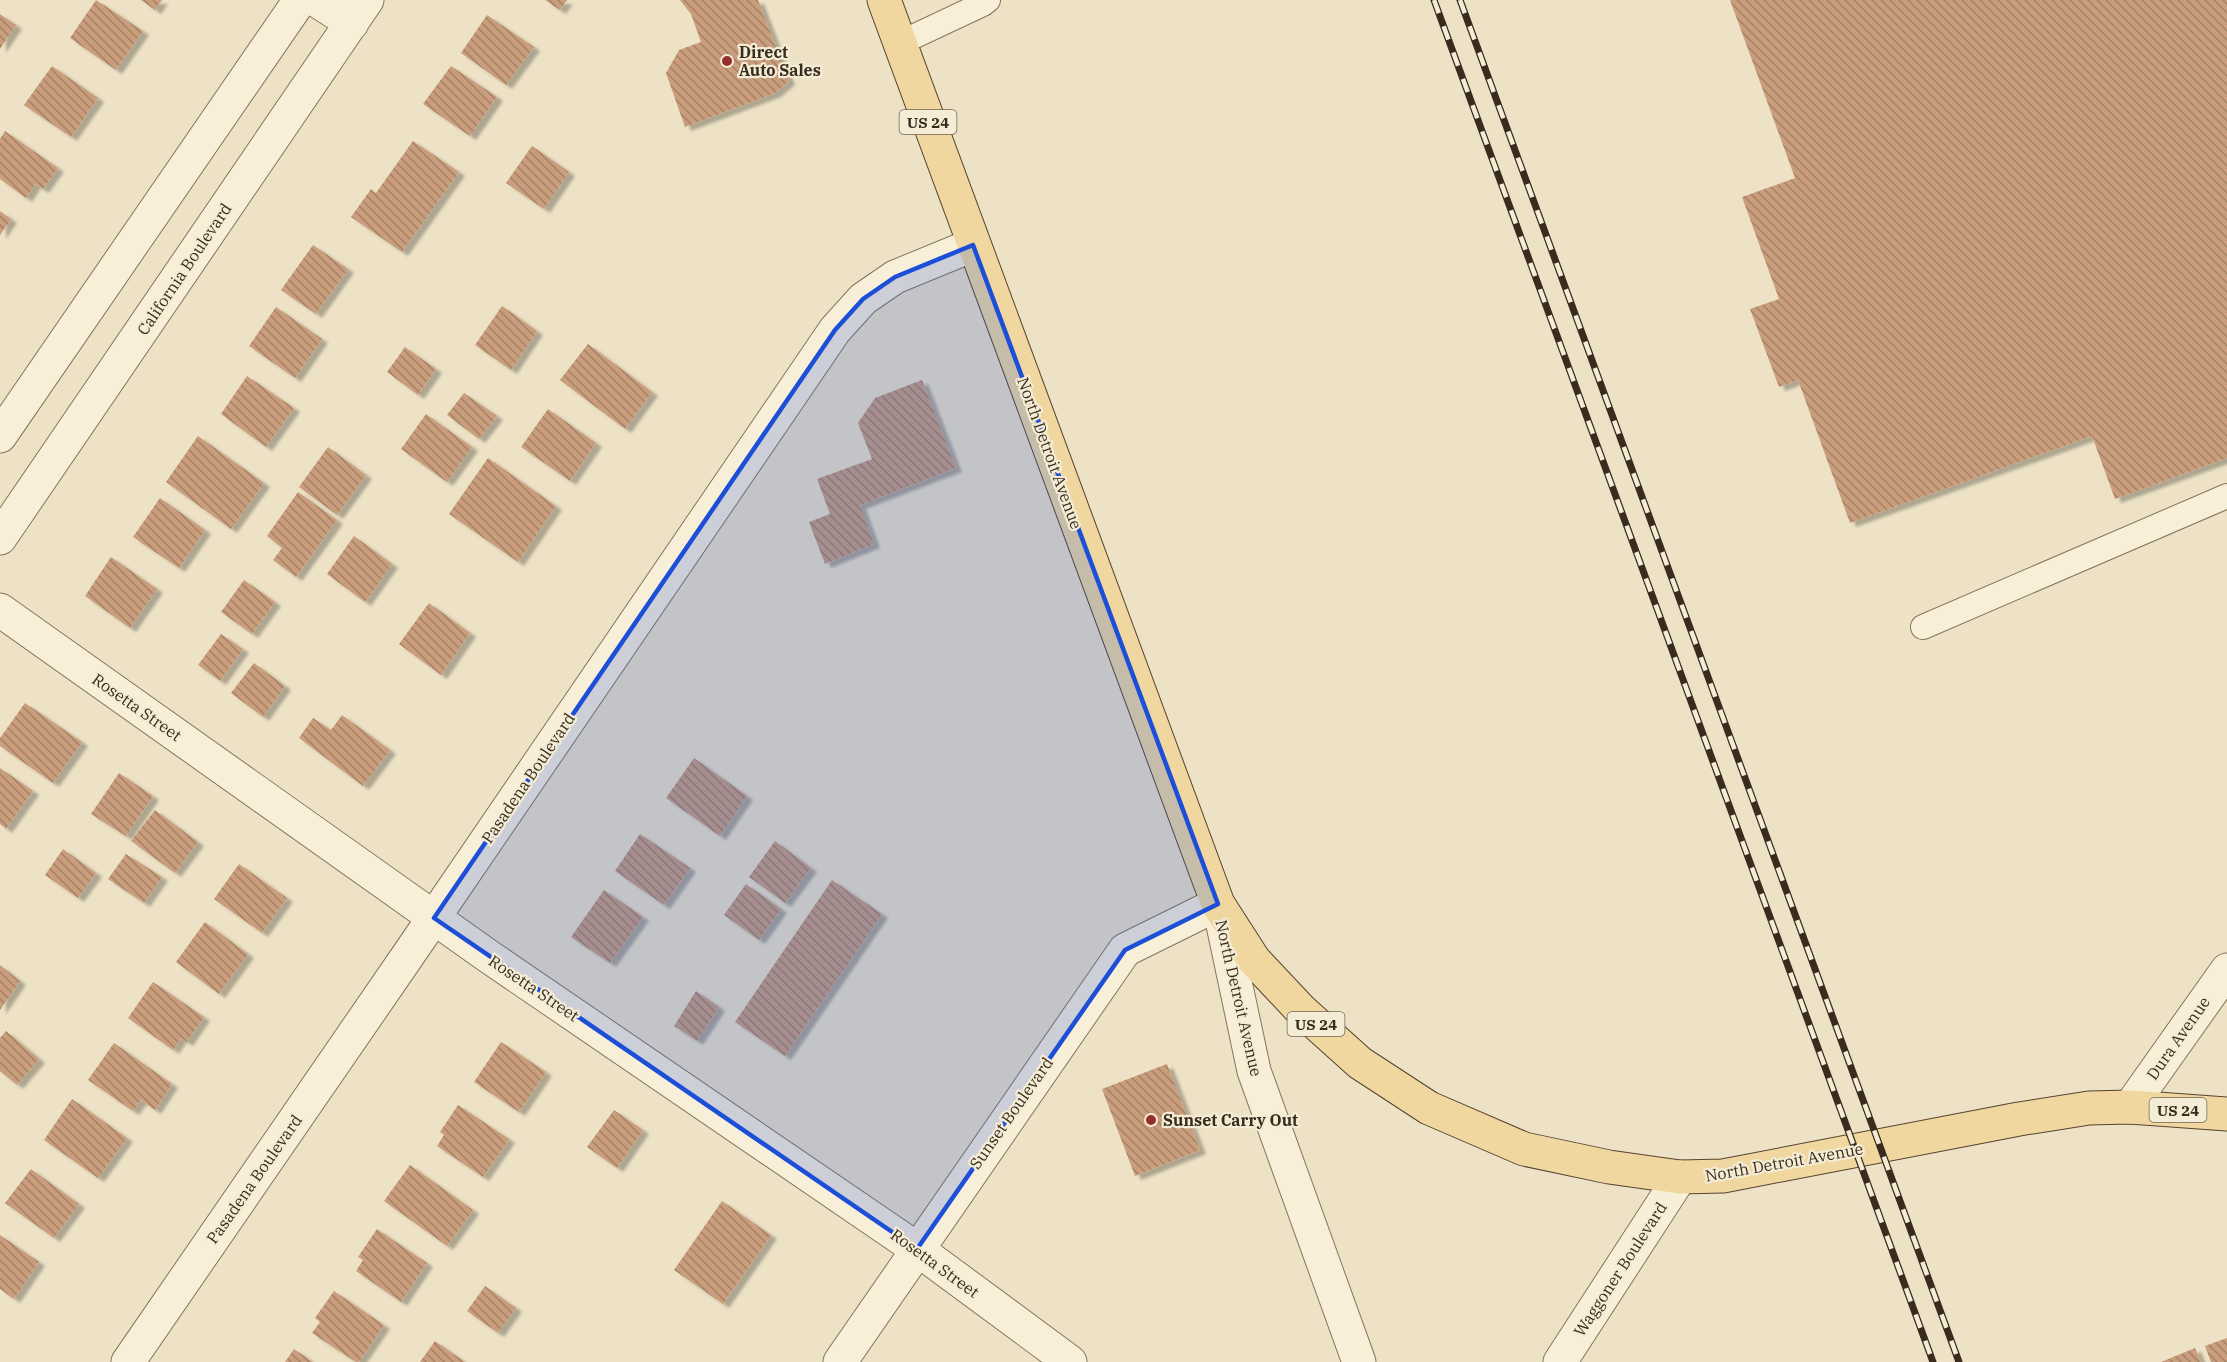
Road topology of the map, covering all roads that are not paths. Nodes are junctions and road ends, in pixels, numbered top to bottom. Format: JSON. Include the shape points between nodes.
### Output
{"nodes":[{"id":1,"x":300,"y":0,"type":"edge"},
{"id":2,"x":316,"y":0,"type":"edge"},
{"id":3,"x":884,"y":0,"type":"edge"},
{"id":4,"x":987,"y":0,"type":"edge"},
{"id":5,"x":359,"y":12,"type":"edge"},
{"id":6,"x":900,"y":43,"type":"junction"},
{"id":7,"x":973,"y":245,"type":"junction"},
{"id":8,"x":0,"y":436,"type":"edge"},
{"id":9,"x":2227,"y":496,"type":"edge"},
{"id":10,"x":0,"y":538,"type":"edge"},
{"id":11,"x":0,"y":610,"type":"edge"},
{"id":12,"x":1923,"y":627,"type":"dead end"},
{"id":13,"x":1218,"y":904,"type":"junction"},
{"id":14,"x":434,"y":918,"type":"junction"},
{"id":15,"x":2227,"y":970,"type":"edge"},
{"id":16,"x":2130,"y":1107,"type":"junction"},
{"id":17,"x":2227,"y":1114,"type":"edge"},
{"id":18,"x":1680,"y":1177,"type":"junction"},
{"id":19,"x":916,"y":1249,"type":"junction"},
{"id":20,"x":128,"y":1362,"type":"edge"},
{"id":21,"x":840,"y":1362,"type":"edge"},
{"id":22,"x":1070,"y":1362,"type":"edge"},
{"id":23,"x":1359,"y":1362,"type":"edge"},
{"id":24,"x":1560,"y":1362,"type":"edge"}],
"edges":[{"from":1,"to":8,"type":"street"},
{"from":2,"to":5,"type":"street"},
{"from":3,"to":6,"type":"main road","name":"North Detroit Avenue","number":"US 24"},
{"from":4,"to":6,"type":"lane"},
{"from":5,"to":10,"type":"street","name":"California Boulevard"},
{"from":6,"to":7,"type":"main road","name":"North Detroit Avenue","number":"US 24"},
{"from":7,"to":13,"type":"main road","name":"North Detroit Avenue","number":"US 24"},
{"from":7,"to":14,"type":"street","name":"Pasadena Boulevard","via":[[896,277],[863,299],[835,330]]},
{"from":9,"to":12,"type":"lane"},
{"from":11,"to":14,"type":"street","name":"Rosetta Street"},
{"from":13,"to":18,"type":"main road","name":"North Detroit Avenue","number":"US 24","via":[[1254,960],[1301,1010],[1360,1063],[1429,1108],[1524,1149]]},
{"from":13,"to":19,"type":"street","name":"Sunset Boulevard","via":[[1125,950]]},
{"from":13,"to":23,"type":"street","name":"North Detroit Avenue","via":[[1254,1071]]},
{"from":14,"to":19,"type":"street","name":"Rosetta Street"},
{"from":14,"to":20,"type":"street","name":"Pasadena Boulevard"},
{"from":15,"to":16,"type":"street","name":"Dura Avenue"},
{"from":16,"to":17,"type":"main road","name":"North Detroit Avenue","number":"US 24"},
{"from":16,"to":18,"type":"main road","name":"North Detroit Avenue","number":"US 24","via":[[2089,1108],[2019,1119],[1723,1176]]},
{"from":18,"to":24,"type":"street","name":"Waggoner Boulevard"},
{"from":19,"to":21,"type":"street","name":"Sunset Boulevard"},
{"from":19,"to":22,"type":"street","name":"Rosetta Street"}]}
